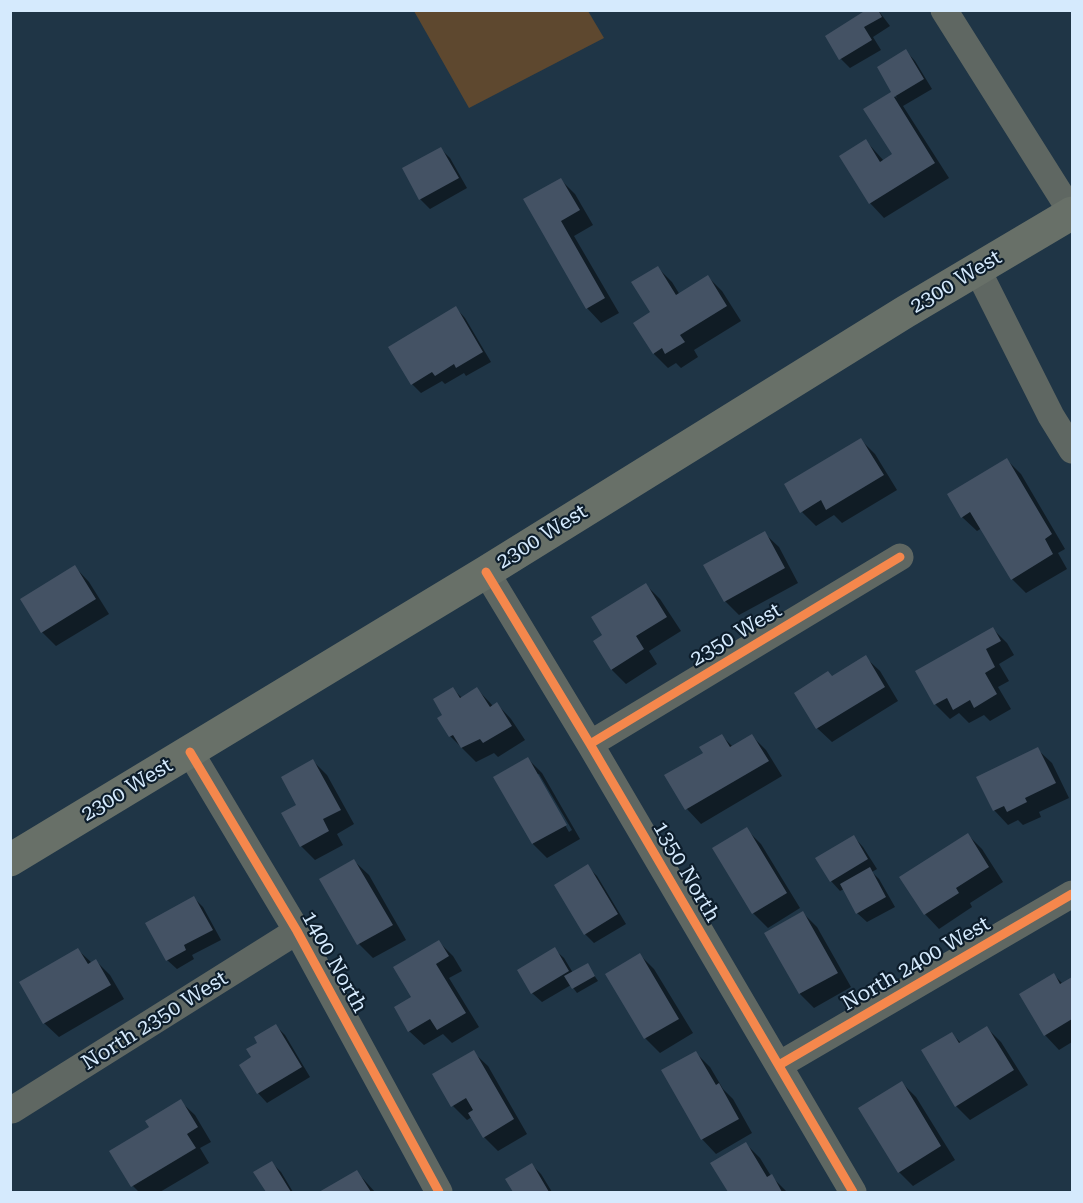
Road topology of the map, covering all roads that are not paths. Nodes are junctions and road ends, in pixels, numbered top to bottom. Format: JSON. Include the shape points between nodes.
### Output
{"nodes":[{"id":1,"x":944,"y":10,"type":"edge"},
{"id":2,"x":1072,"y":213,"type":"edge"},
{"id":3,"x":977,"y":269,"type":"junction"},
{"id":4,"x":1072,"y":450,"type":"edge"},
{"id":5,"x":900,"y":557,"type":"dead end"},
{"id":6,"x":486,"y":572,"type":"junction"},
{"id":7,"x":590,"y":744,"type":"junction"},
{"id":8,"x":190,"y":752,"type":"junction"},
{"id":9,"x":10,"y":860,"type":"edge"},
{"id":10,"x":1072,"y":894,"type":"edge"},
{"id":11,"x":297,"y":932,"type":"junction"},
{"id":12,"x":778,"y":1065,"type":"junction"},
{"id":13,"x":12,"y":1110,"type":"dead end"},
{"id":14,"x":439,"y":1192,"type":"edge"},
{"id":15,"x":853,"y":1192,"type":"edge"}],
"edges":[{"from":1,"to":2,"type":"street"},
{"from":2,"to":3,"type":"main road","name":"2300 West"},
{"from":3,"to":4,"type":"street"},
{"from":3,"to":6,"type":"main road","name":"2300 West"},
{"from":5,"to":7,"type":"street","name":"2350 West"},
{"from":6,"to":7,"type":"street","name":"1350 North"},
{"from":6,"to":8,"type":"main road","name":"2300 West"},
{"from":7,"to":12,"type":"street","name":"1350 North"},
{"from":8,"to":9,"type":"main road","name":"2300 West"},
{"from":8,"to":11,"type":"street","name":"1400 North"},
{"from":10,"to":12,"type":"street","name":"North 2400 West"},
{"from":11,"to":13,"type":"street","name":"North 2350 West"},
{"from":11,"to":14,"type":"street","name":"1400 North"},
{"from":12,"to":15,"type":"street","name":"1350 North"}]}
